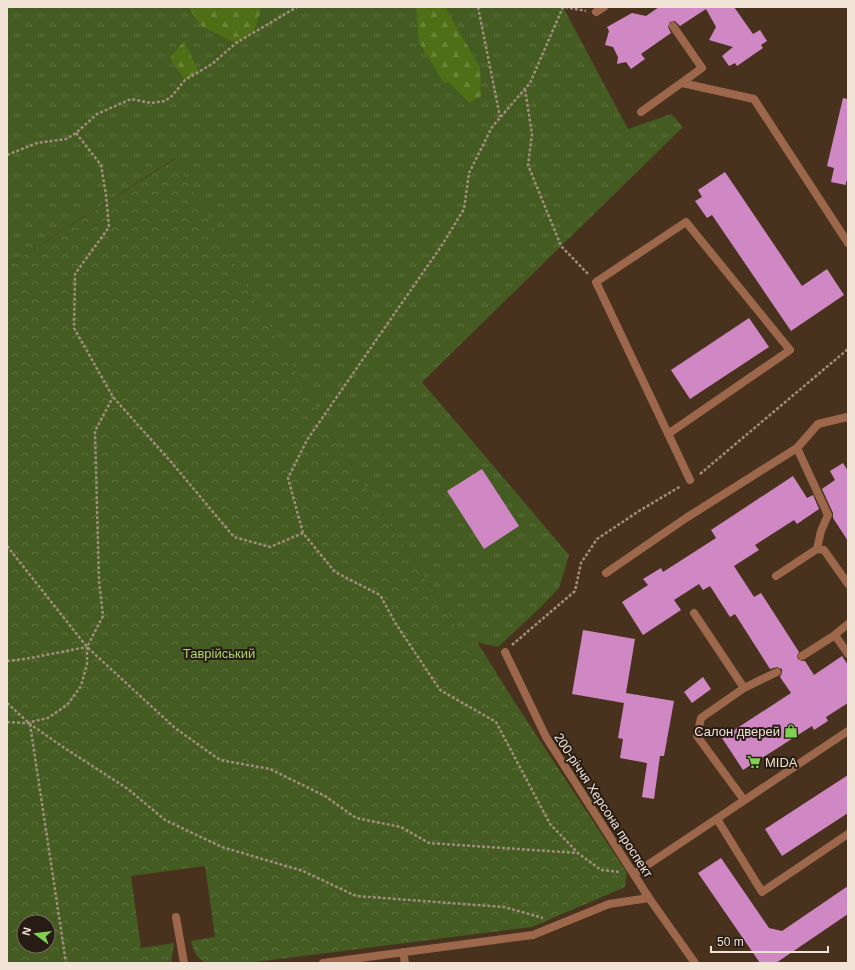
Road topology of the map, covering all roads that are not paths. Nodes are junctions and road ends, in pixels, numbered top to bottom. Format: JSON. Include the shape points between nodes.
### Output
{"nodes":[{"id":1,"x":604,"y":7,"type":"edge"},
{"id":2,"x":596,"y":12,"type":"road end"},
{"id":3,"x":673,"y":26,"type":"dead end"},
{"id":4,"x":682,"y":83,"type":"junction"},
{"id":5,"x":641,"y":112,"type":"dead end"},
{"id":6,"x":848,"y":243,"type":"edge"},
{"id":7,"x":848,"y":418,"type":"edge"},
{"id":8,"x":668,"y":434,"type":"junction"},
{"id":9,"x":797,"y":448,"type":"junction"},
{"id":10,"x":690,"y":480,"type":"road end"},
{"id":11,"x":817,"y":549,"type":"junction"},
{"id":12,"x":606,"y":573,"type":"dead end"},
{"id":13,"x":776,"y":576,"type":"dead end"},
{"id":14,"x":848,"y":584,"type":"edge"},
{"id":15,"x":694,"y":613,"type":"dead end"},
{"id":16,"x":848,"y":624,"type":"edge"},
{"id":17,"x":835,"y":635,"type":"junction"},
{"id":18,"x":504,"y":652,"type":"road end"},
{"id":19,"x":848,"y":654,"type":"edge"},
{"id":20,"x":802,"y":656,"type":"dead end"},
{"id":21,"x":777,"y":672,"type":"dead end"},
{"id":22,"x":744,"y":688,"type":"junction"},
{"id":23,"x":848,"y":731,"type":"edge"},
{"id":24,"x":744,"y":800,"type":"junction"},
{"id":25,"x":717,"y":819,"type":"junction"},
{"id":26,"x":848,"y":834,"type":"edge"},
{"id":27,"x":634,"y":874,"type":"junction"},
{"id":28,"x":649,"y":898,"type":"junction"},
{"id":29,"x":176,"y":918,"type":"dead end"},
{"id":30,"x":403,"y":952,"type":"junction"},
{"id":31,"x":184,"y":963,"type":"edge"},
{"id":32,"x":323,"y":963,"type":"edge"},
{"id":33,"x":405,"y":963,"type":"edge"},
{"id":34,"x":695,"y":963,"type":"edge"}],
"edges":[{"from":1,"to":2,"type":"street"},
{"from":3,"to":4,"type":"street","via":[[702,68]]},
{"from":4,"to":5,"type":"street"},
{"from":4,"to":6,"type":"street","via":[[754,99]]},
{"from":7,"to":9,"type":"street","via":[[818,424]]},
{"from":8,"to":8,"type":"street","via":[[596,282],[686,222],[790,350]]},
{"from":8,"to":10,"type":"street"},
{"from":9,"to":11,"type":"street","via":[[828,515]]},
{"from":9,"to":12,"type":"street","via":[[686,518]]},
{"from":11,"to":13,"type":"street"},
{"from":11,"to":14,"type":"street","via":[[824,550]]},
{"from":15,"to":22,"type":"street"},
{"from":16,"to":17,"type":"street"},
{"from":17,"to":19,"type":"street"},
{"from":17,"to":20,"type":"street"},
{"from":18,"to":27,"type":"street","name":"200-річчя Херсона проспект","via":[[546,738]]},
{"from":21,"to":22,"type":"street"},
{"from":22,"to":24,"type":"street","via":[[701,718],[697,736]]},
{"from":23,"to":24,"type":"street"},
{"from":24,"to":25,"type":"street"},
{"from":25,"to":26,"type":"street","via":[[762,892]]},
{"from":25,"to":27,"type":"street"},
{"from":27,"to":28,"type":"street","name":"200-річчя Херсона проспект"},
{"from":28,"to":30,"type":"street","via":[[609,904],[533,935]]},
{"from":28,"to":34,"type":"street","name":"200-річчя Херсона проспект"},
{"from":29,"to":31,"type":"street"},
{"from":30,"to":32,"type":"street"},
{"from":30,"to":33,"type":"street"}]}
